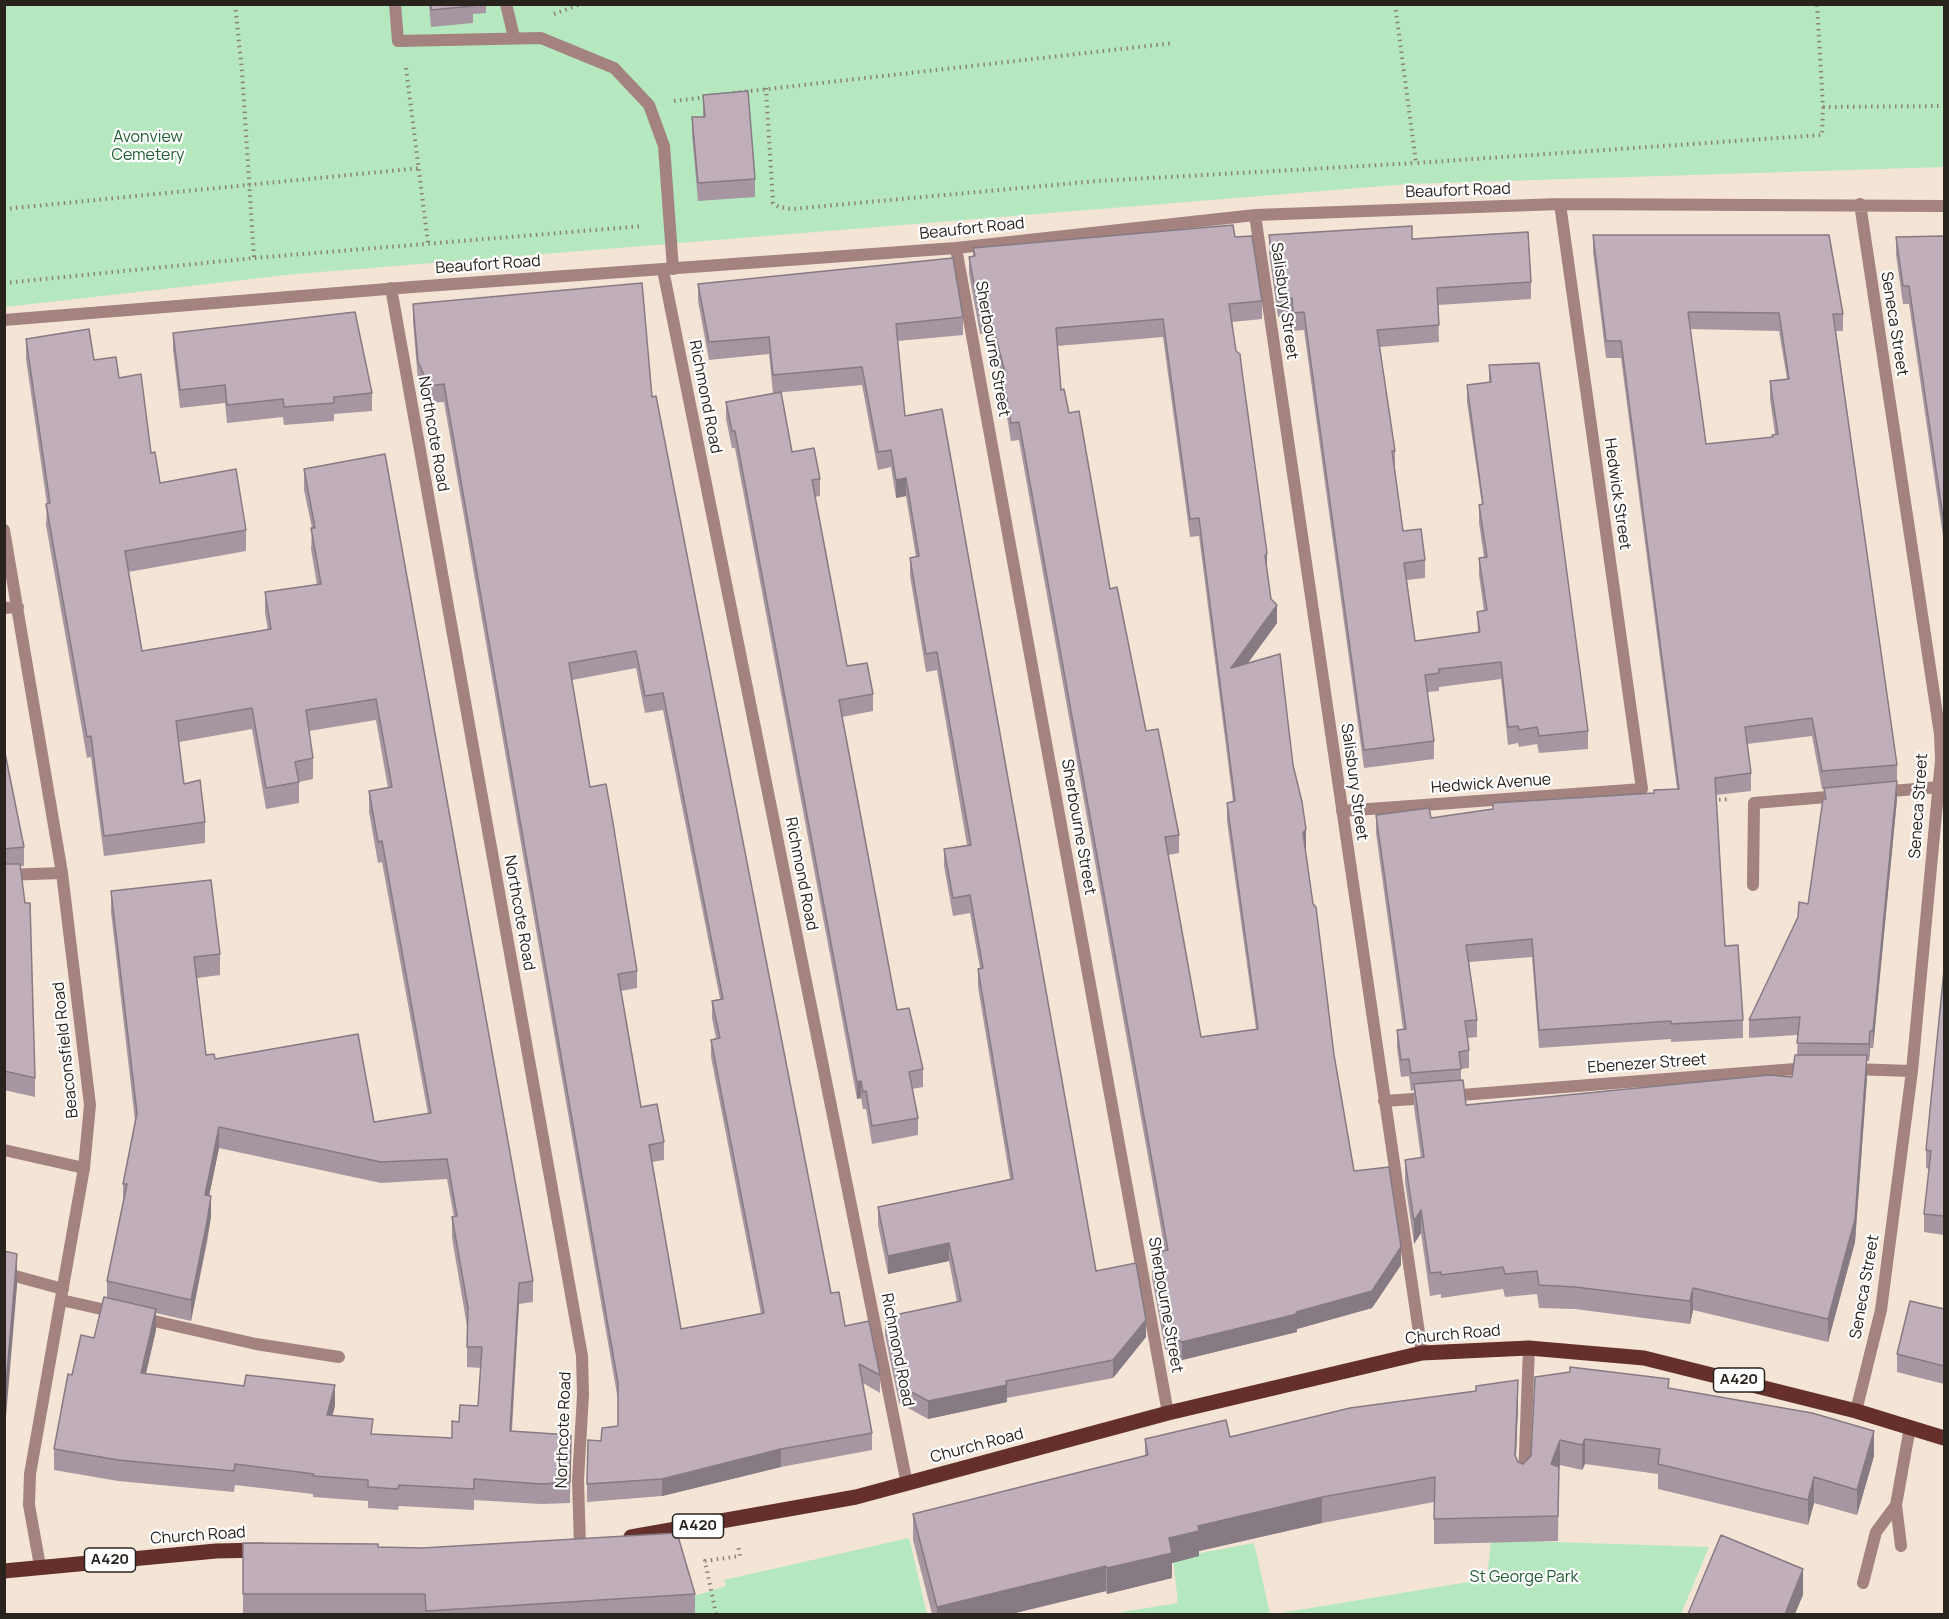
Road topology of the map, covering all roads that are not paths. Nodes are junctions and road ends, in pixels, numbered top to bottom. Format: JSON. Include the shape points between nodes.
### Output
{"nodes":[{"id":1,"x":395,"y":4,"type":"edge"},
{"id":2,"x":506,"y":4,"type":"edge"},
{"id":3,"x":514,"y":37,"type":"junction"},
{"id":4,"x":1560,"y":204,"type":"junction"},
{"id":5,"x":1860,"y":204,"type":"junction"},
{"id":6,"x":1944,"y":206,"type":"edge"},
{"id":7,"x":1255,"y":215,"type":"junction"},
{"id":8,"x":956,"y":248,"type":"junction"},
{"id":9,"x":668,"y":269,"type":"junction"},
{"id":10,"x":391,"y":288,"type":"junction"},
{"id":11,"x":4,"y":320,"type":"edge"},
{"id":12,"x":4,"y":530,"type":"edge"},
{"id":13,"x":18,"y":607,"type":"junction"},
{"id":14,"x":4,"y":608,"type":"edge"},
{"id":15,"x":1939,"y":787,"type":"junction"},
{"id":16,"x":1642,"y":789,"type":"joint"},
{"id":17,"x":1342,"y":811,"type":"junction"},
{"id":18,"x":62,"y":873,"type":"junction"},
{"id":19,"x":4,"y":875,"type":"edge"},
{"id":20,"x":1753,"y":885,"type":"dead end"},
{"id":21,"x":1912,"y":1071,"type":"junction"},
{"id":22,"x":1384,"y":1101,"type":"junction"},
{"id":23,"x":4,"y":1150,"type":"edge"},
{"id":24,"x":84,"y":1168,"type":"junction"},
{"id":25,"x":4,"y":1273,"type":"edge"},
{"id":26,"x":62,"y":1294,"type":"junction"},
{"id":27,"x":1529,"y":1348,"type":"junction"},
{"id":28,"x":1422,"y":1353,"type":"junction"},
{"id":29,"x":339,"y":1357,"type":"dead end"},
{"id":30,"x":1856,"y":1411,"type":"junction"},
{"id":31,"x":1168,"y":1413,"type":"junction"},
{"id":32,"x":1910,"y":1427,"type":"junction"},
{"id":33,"x":1944,"y":1438,"type":"edge"},
{"id":34,"x":1524,"y":1481,"type":"edge"},
{"id":35,"x":907,"y":1484,"type":"junction"},
{"id":36,"x":1896,"y":1505,"type":"junction"},
{"id":37,"x":615,"y":1540,"type":"edge"},
{"id":38,"x":580,"y":1545,"type":"edge"},
{"id":39,"x":1901,"y":1546,"type":"dead end"},
{"id":40,"x":273,"y":1549,"type":"edge"},
{"id":41,"x":40,"y":1566,"type":"junction"},
{"id":42,"x":4,"y":1570,"type":"edge"},
{"id":43,"x":1863,"y":1583,"type":"dead end"}],
"edges":[{"from":1,"to":3,"type":"street","via":[[398,41]]},
{"from":2,"to":3,"type":"street"},
{"from":3,"to":9,"type":"street","name":"Richmond Road","via":[[541,38],[614,68],[649,105],[664,146]]},
{"from":4,"to":5,"type":"street","name":"Beaufort Road"},
{"from":4,"to":7,"type":"street","name":"Beaufort Road"},
{"from":4,"to":16,"type":"street","name":"Hedwick Street"},
{"from":5,"to":6,"type":"street","name":"Beaufort Road"},
{"from":5,"to":15,"type":"street","name":"Seneca Street","via":[[1940,734]]},
{"from":7,"to":8,"type":"street","name":"Beaufort Road"},
{"from":7,"to":17,"type":"street","name":"Salisbury Street"},
{"from":8,"to":9,"type":"street","name":"Beaufort Road"},
{"from":8,"to":31,"type":"street","name":"Sherbourne Street"},
{"from":9,"to":10,"type":"street","name":"Beaufort Road"},
{"from":9,"to":35,"type":"street","name":"Richmond Road"},
{"from":10,"to":11,"type":"street","name":"Beaufort Road"},
{"from":10,"to":38,"type":"street","name":"Northcote Road","via":[[582,1356]]},
{"from":12,"to":13,"type":"street","name":"Beaconsfield Road"},
{"from":13,"to":14,"type":"street"},
{"from":13,"to":18,"type":"street","name":"Beaconsfield Road"},
{"from":15,"to":20,"type":"street","via":[[1754,803]]},
{"from":15,"to":21,"type":"street","name":"Seneca Street"},
{"from":16,"to":17,"type":"street","name":"Hedwick Avenue"},
{"from":17,"to":22,"type":"street","name":"Salisbury Street"},
{"from":18,"to":19,"type":"street"},
{"from":18,"to":24,"type":"street","name":"Beaconsfield Road","via":[[90,1105]]},
{"from":21,"to":22,"type":"street","name":"Ebenezer Street","via":[[1829,1068]]},
{"from":21,"to":30,"type":"street","name":"Seneca Street","via":[[1881,1310]]},
{"from":22,"to":28,"type":"street","name":"Salisbury Street"},
{"from":23,"to":24,"type":"street"},
{"from":24,"to":26,"type":"street","name":"Beaconsfield Road"},
{"from":25,"to":26,"type":"street"},
{"from":26,"to":29,"type":"street","via":[[256,1344]]},
{"from":26,"to":41,"type":"street","name":"Beaconsfield Road","via":[[36,1426],[28,1493]]},
{"from":27,"to":28,"type":"main road","name":"Church Road","number":"A420"},
{"from":27,"to":30,"type":"main road","name":"Church Road","number":"A420","via":[[1644,1358]]},
{"from":27,"to":34,"type":"street"},
{"from":28,"to":31,"type":"main road","name":"Church Road","number":"A420"},
{"from":30,"to":32,"type":"main road","name":"Church Road","number":"A420"},
{"from":31,"to":35,"type":"main road","name":"Church Road","number":"A420"},
{"from":32,"to":33,"type":"main road","name":"Church Road","number":"A420"},
{"from":32,"to":36,"type":"street"},
{"from":35,"to":37,"type":"main road","name":"Church Road","number":"A420","via":[[733,1521]]},
{"from":36,"to":39,"type":"street"},
{"from":36,"to":43,"type":"street","via":[[1876,1532]]},
{"from":40,"to":41,"type":"main road","name":"Church Road","number":"A420"},
{"from":41,"to":42,"type":"main road","name":"Church Road","number":"A420"}]}
